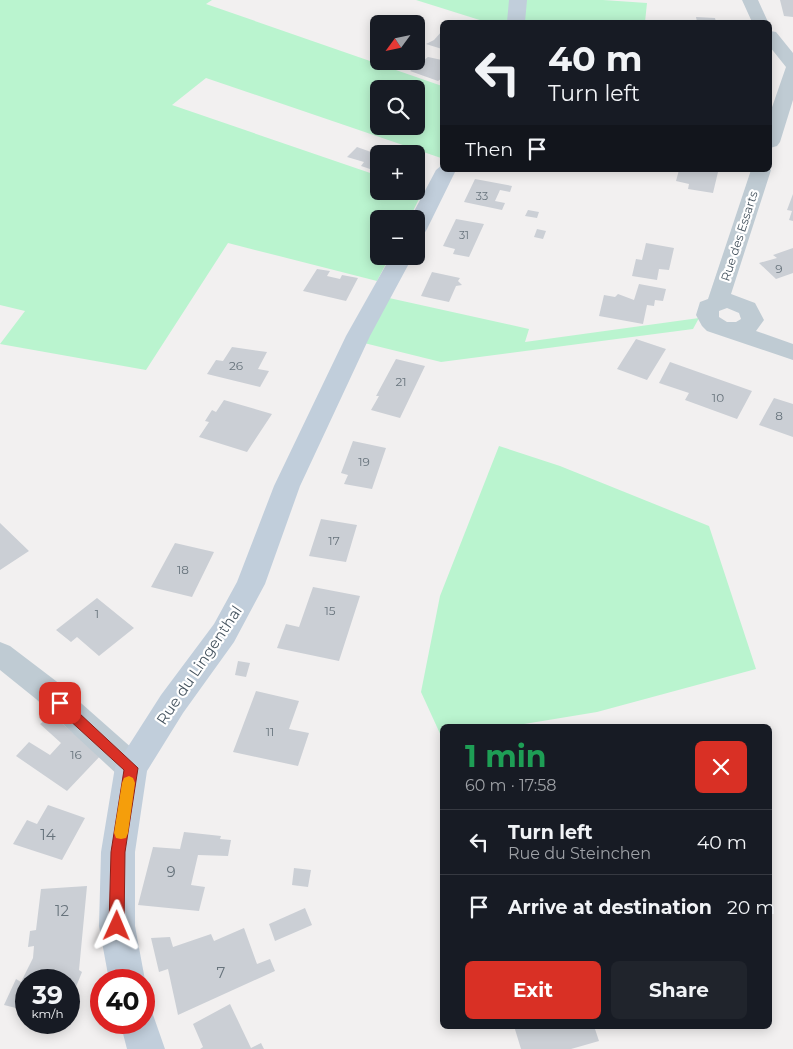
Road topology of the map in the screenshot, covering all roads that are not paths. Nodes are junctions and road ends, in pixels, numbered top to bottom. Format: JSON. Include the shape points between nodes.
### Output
{"nodes":[{"id":1,"x":518,"y":0,"type":"edge"},
{"id":2,"x":750,"y":0,"type":"edge"},
{"id":3,"x":516,"y":20,"type":"edge"},
{"id":4,"x":759,"y":20,"type":"edge"},
{"id":5,"x":772,"y":38,"type":"edge"},
{"id":6,"x":793,"y":64,"type":"edge"},
{"id":7,"x":793,"y":71,"type":"edge"},
{"id":8,"x":772,"y":136,"type":"edge"},
{"id":9,"x":445,"y":172,"type":"edge"},
{"id":10,"x":760,"y":172,"type":"edge"},
{"id":11,"x":425,"y":211,"type":"edge"},
{"id":12,"x":397,"y":265,"type":"edge"},
{"id":13,"x":718,"y":301,"type":"joint"},
{"id":14,"x":740,"y":328,"type":"junction"},
{"id":15,"x":793,"y":340,"type":"edge"},
{"id":16,"x":793,"y":352,"type":"edge"},
{"id":17,"x":0,"y":654,"type":"edge"},
{"id":18,"x":131,"y":768,"type":"junction"},
{"id":19,"x":125,"y":969,"type":"edge"},
{"id":20,"x":142,"y":1034,"type":"edge"},
{"id":21,"x":146,"y":1049,"type":"edge"}],
"edges":[{"from":1,"to":3,"type":"street"},
{"from":2,"to":4,"type":"street"},
{"from":5,"to":6,"type":"street"},
{"from":7,"to":8,"type":"street"},
{"from":9,"to":11,"type":"street"},
{"from":10,"to":13,"type":"street","name":"Rue des Essarts"},
{"from":12,"to":18,"type":"street","name":"Rue du Lingenthal","via":[[358,336],[287,486],[251,584],[224,633],[172,704]]},
{"from":13,"to":14,"type":"street","name":"Rue des Essarts","via":[[732,301],[745,306],[752,315]]},
{"from":14,"to":15,"type":"street"},
{"from":14,"to":16,"type":"street"},
{"from":17,"to":18,"type":"street","via":[[46,690]]},
{"from":18,"to":19,"type":"street","name":"Rue du Lingenthal","via":[[118,852],[117,926]]},
{"from":20,"to":21,"type":"street"}]}
